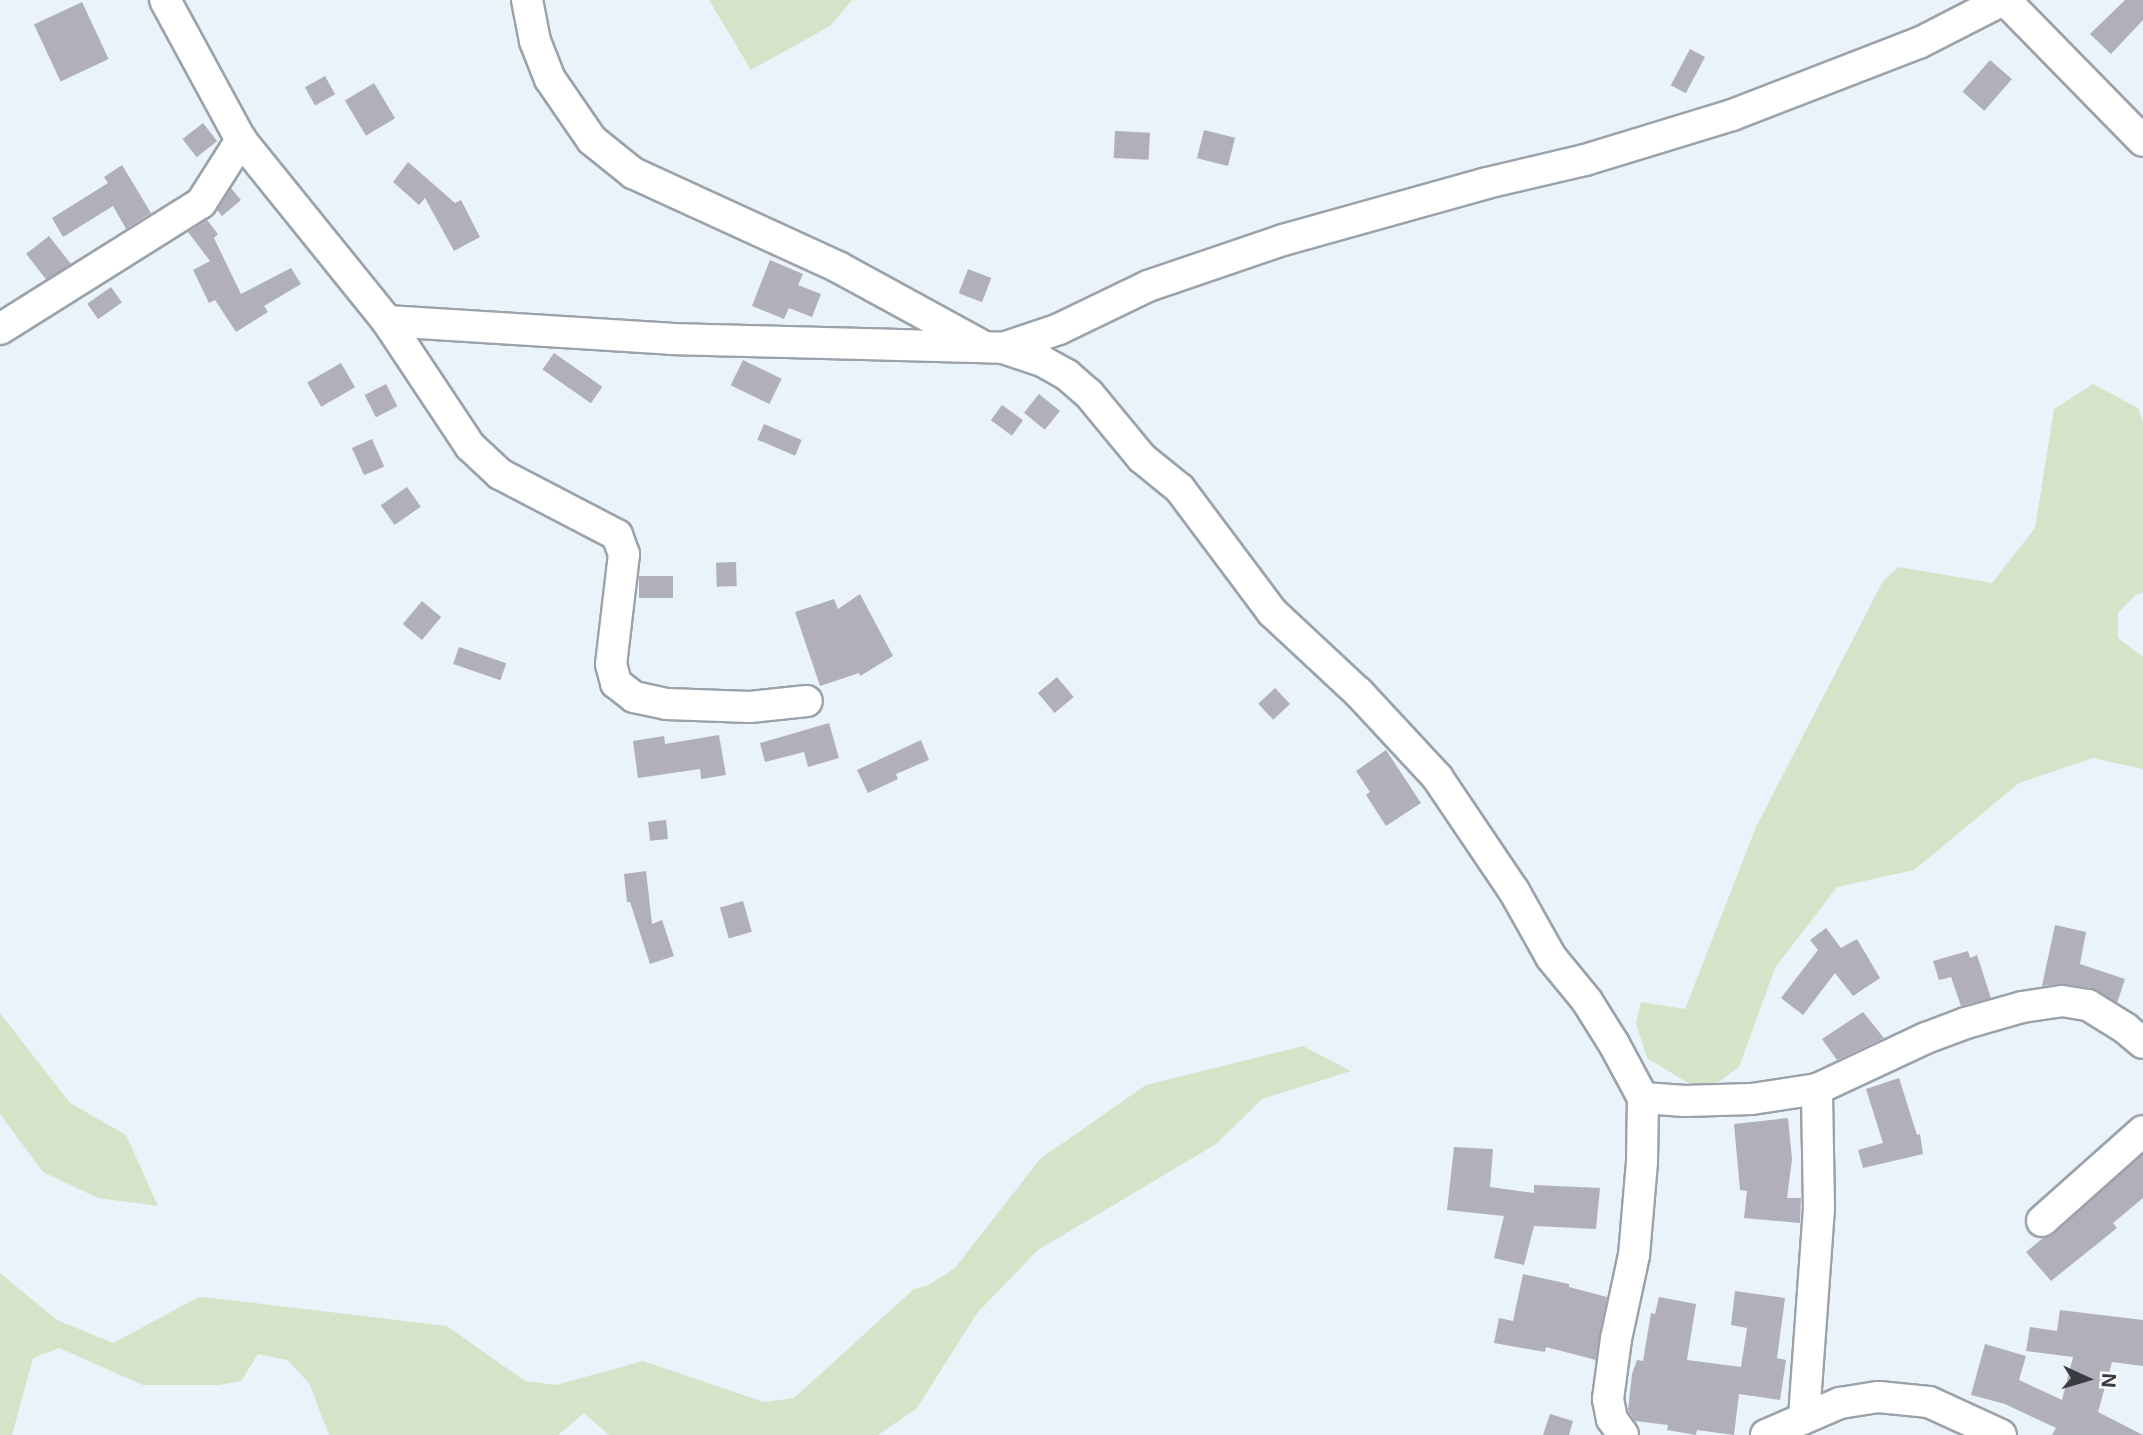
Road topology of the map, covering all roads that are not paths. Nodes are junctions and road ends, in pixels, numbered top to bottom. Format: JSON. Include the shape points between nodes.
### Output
{"nodes":[{"id":1,"x":164,"y":0,"type":"edge"},
{"id":2,"x":527,"y":0,"type":"edge"},
{"id":3,"x":2004,"y":0,"type":"edge"},
{"id":4,"x":241,"y":140,"type":"junction"},
{"id":5,"x":2143,"y":141,"type":"edge"},
{"id":6,"x":387,"y":321,"type":"junction"},
{"id":7,"x":0,"y":329,"type":"edge"},
{"id":8,"x":994,"y":348,"type":"junction"},
{"id":9,"x":807,"y":701,"type":"dead end"},
{"id":10,"x":2143,"y":1043,"type":"edge"},
{"id":11,"x":1816,"y":1089,"type":"junction"},
{"id":12,"x":1643,"y":1098,"type":"junction"},
{"id":13,"x":2143,"y":1131,"type":"edge"},
{"id":14,"x":2042,"y":1220,"type":"dead end"},
{"id":15,"x":1804,"y":1416,"type":"junction"},
{"id":16,"x":1623,"y":1435,"type":"edge"},
{"id":17,"x":1766,"y":1435,"type":"edge"},
{"id":18,"x":2001,"y":1435,"type":"edge"}],
"edges":[{"from":1,"to":4,"type":"street"},
{"from":2,"to":8,"type":"street","via":[[550,79],[592,140],[633,173],[838,267]]},
{"from":3,"to":5,"type":"street"},
{"from":3,"to":8,"type":"street","via":[[1919,43],[1731,115],[1585,160],[1283,240],[1148,286],[1059,329]]},
{"from":4,"to":6,"type":"street"},
{"from":4,"to":7,"type":"street","via":[[201,203]]},
{"from":6,"to":8,"type":"street","via":[[670,339]]},
{"from":6,"to":9,"type":"street","via":[[470,446],[500,474],[617,535],[624,554],[611,664],[616,683],[634,697],[667,704],[750,707]]},
{"from":8,"to":12,"type":"street","via":[[1051,366],[1089,394],[1142,457],[1180,489],[1272,612],[1359,693],[1437,777],[1514,891],[1551,957],[1594,1011]]},
{"from":10,"to":11,"type":"street","via":[[2088,1005],[2062,1001],[1966,1023]]},
{"from":11,"to":12,"type":"street","via":[[1752,1099]]},
{"from":11,"to":15,"type":"street","via":[[1819,1209]]},
{"from":12,"to":16,"type":"street","via":[[1634,1255],[1608,1399],[1612,1419]]},
{"from":13,"to":14,"type":"street"},
{"from":15,"to":17,"type":"street"},
{"from":15,"to":18,"type":"street","via":[[1855,1398],[1902,1397],[1948,1409]]}]}
